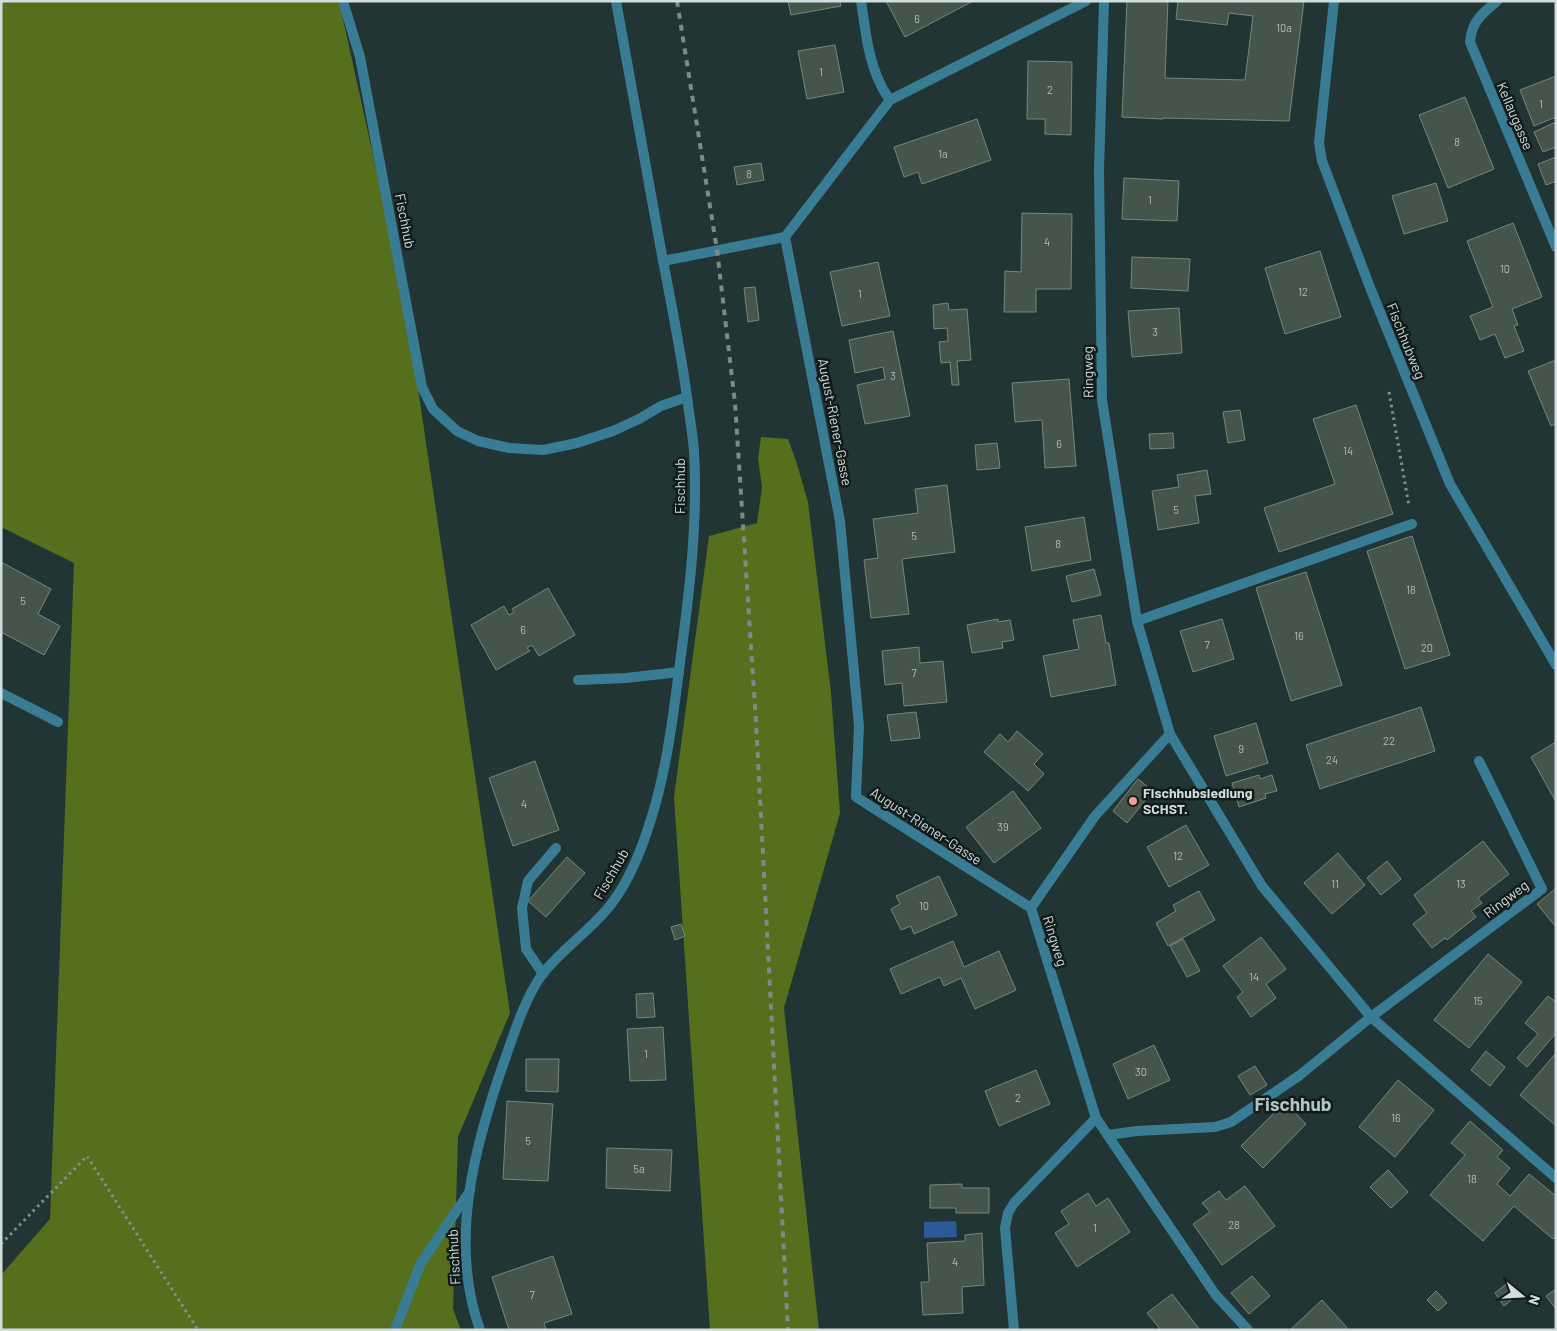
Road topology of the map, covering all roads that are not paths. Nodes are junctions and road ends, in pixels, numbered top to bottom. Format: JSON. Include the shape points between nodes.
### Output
{"nodes":[{"id":1,"x":343,"y":1,"type":"edge"},
{"id":2,"x":616,"y":1,"type":"edge"},
{"id":3,"x":861,"y":1,"type":"edge"},
{"id":4,"x":1086,"y":1,"type":"edge"},
{"id":5,"x":1104,"y":1,"type":"edge"},
{"id":6,"x":1334,"y":1,"type":"edge"},
{"id":7,"x":1497,"y":1,"type":"edge"},
{"id":8,"x":890,"y":100,"type":"junction"},
{"id":9,"x":785,"y":237,"type":"junction"},
{"id":10,"x":1556,"y":247,"type":"edge"},
{"id":11,"x":663,"y":262,"type":"junction"},
{"id":12,"x":687,"y":397,"type":"junction"},
{"id":13,"x":1412,"y":524,"type":"road end"},
{"id":14,"x":1137,"y":621,"type":"junction"},
{"id":15,"x":1556,"y":665,"type":"edge"},
{"id":16,"x":679,"y":672,"type":"junction"},
{"id":17,"x":578,"y":680,"type":"dead end"},
{"id":18,"x":1,"y":693,"type":"edge"},
{"id":19,"x":58,"y":722,"type":"dead end"},
{"id":20,"x":1170,"y":734,"type":"junction"},
{"id":21,"x":1479,"y":761,"type":"dead end"},
{"id":22,"x":556,"y":848,"type":"dead end"},
{"id":23,"x":1030,"y":908,"type":"junction"},
{"id":24,"x":543,"y":974,"type":"junction"},
{"id":25,"x":1372,"y":1017,"type":"junction"},
{"id":26,"x":1096,"y":1118,"type":"junction"},
{"id":27,"x":1108,"y":1135,"type":"junction"},
{"id":28,"x":1556,"y":1178,"type":"edge"},
{"id":29,"x":470,"y":1191,"type":"junction"},
{"id":30,"x":396,"y":1330,"type":"edge"},
{"id":31,"x":480,"y":1330,"type":"edge"},
{"id":32,"x":1014,"y":1330,"type":"edge"},
{"id":33,"x":1248,"y":1330,"type":"edge"}],
"edges":[{"from":1,"to":12,"type":"street","name":"Fischhub","via":[[360,58],[422,387],[432,409],[457,431],[478,441],[509,448],[543,450],[613,431],[661,406]]},
{"from":2,"to":11,"type":"street","name":"Fischhub"},
{"from":3,"to":8,"type":"street","via":[[875,69]]},
{"from":4,"to":8,"type":"street"},
{"from":5,"to":14,"type":"street","name":"Ringweg","via":[[1100,170],[1102,400]]},
{"from":6,"to":15,"type":"street","name":"Fischhubweg","via":[[1320,143],[1322,161],[1450,484]]},
{"from":7,"to":10,"type":"street","name":"Kellaugasse","via":[[1478,17],[1470,42]]},
{"from":8,"to":9,"type":"street"},
{"from":9,"to":11,"type":"street"},
{"from":9,"to":23,"type":"street","name":"August-Riener-Gasse","via":[[840,521],[859,726],[856,797]]},
{"from":11,"to":12,"type":"street","name":"Fischhub"},
{"from":12,"to":16,"type":"street","name":"Fischhub","via":[[694,450],[695,500],[692,572]]},
{"from":13,"to":14,"type":"street"},
{"from":14,"to":20,"type":"street","name":"Ringweg"},
{"from":16,"to":17,"type":"street"},
{"from":16,"to":24,"type":"street","name":"Fischhub","via":[[666,761],[635,865],[612,904]]},
{"from":18,"to":19,"type":"street"},
{"from":20,"to":23,"type":"street","name":"Ringweg","via":[[1095,816]]},
{"from":20,"to":25,"type":"street","name":"Ringweg","via":[[1262,886]]},
{"from":21,"to":25,"type":"street","name":"Ringweg","via":[[1542,889]]},
{"from":22,"to":24,"type":"street","via":[[528,881],[522,908],[526,949]]},
{"from":23,"to":26,"type":"street","name":"Ringweg"},
{"from":24,"to":29,"type":"street","name":"Fischhub","via":[[519,1020],[495,1088]]},
{"from":25,"to":27,"type":"street","name":"Ringweg","via":[[1300,1075],[1231,1122],[1215,1127]]},
{"from":25,"to":28,"type":"street","name":"Ringweg"},
{"from":26,"to":27,"type":"street","name":"Ringweg"},
{"from":26,"to":32,"type":"street","via":[[1008,1213],[1005,1228]]},
{"from":27,"to":33,"type":"street","name":"Ringweg","via":[[1215,1294]]},
{"from":29,"to":30,"type":"street","via":[[422,1263]]},
{"from":29,"to":31,"type":"street","name":"Fischhub","via":[[465,1250],[468,1284]]}]}
